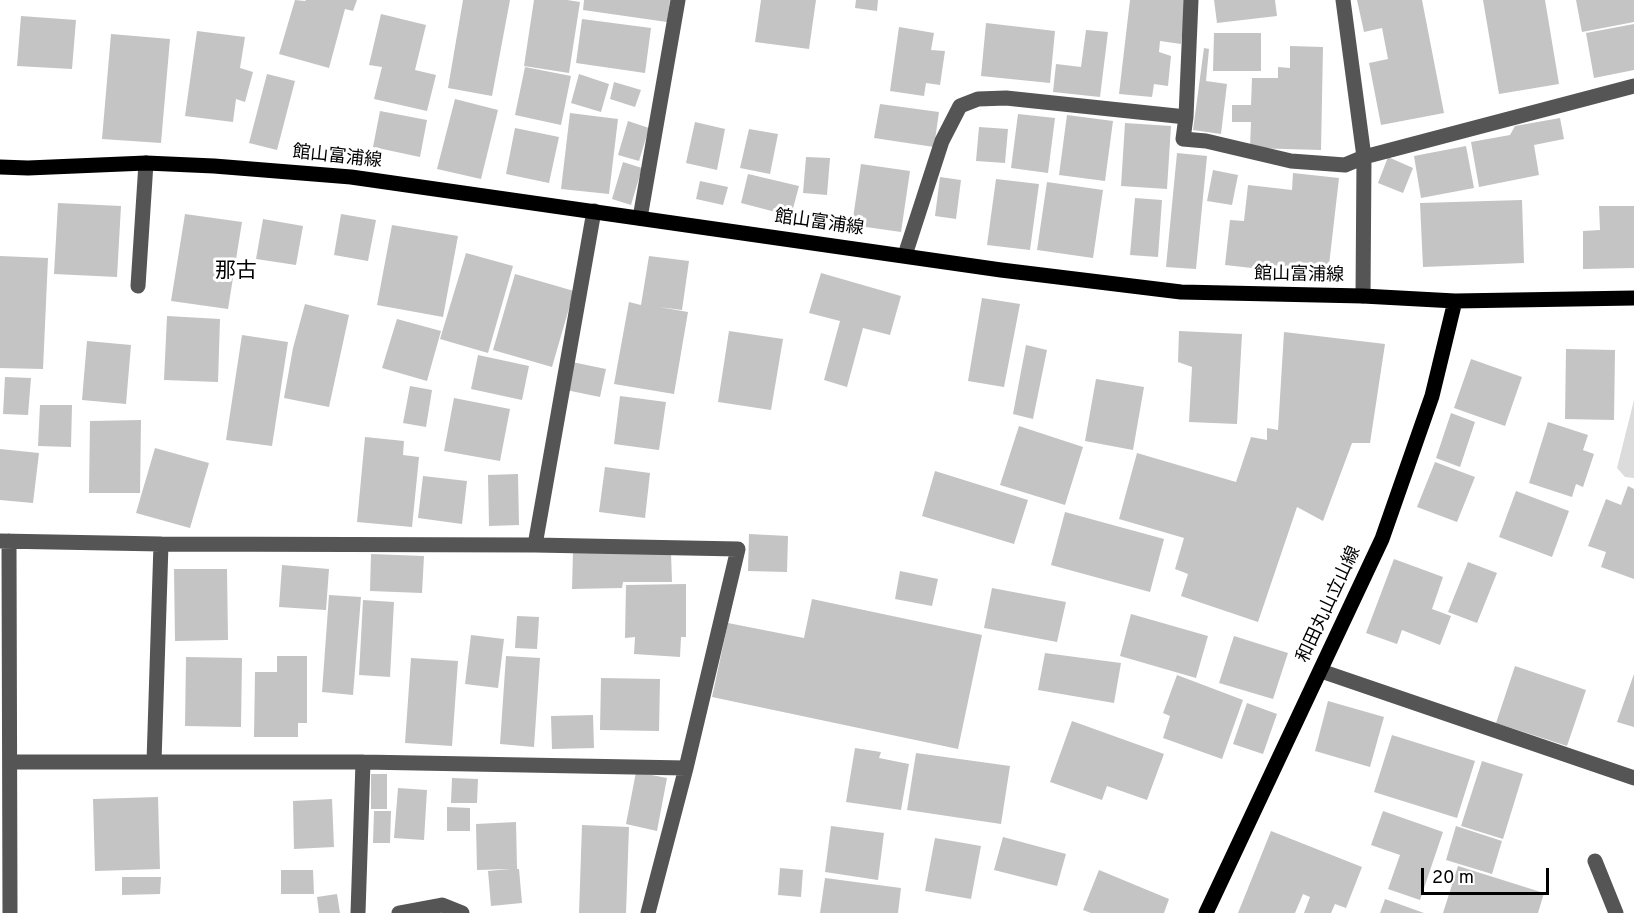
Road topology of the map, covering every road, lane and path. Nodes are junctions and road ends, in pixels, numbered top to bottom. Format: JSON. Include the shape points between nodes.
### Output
{"nodes":[{"id":1,"x":678,"y":0,"type":"edge"},
{"id":2,"x":1191,"y":0,"type":"edge"},
{"id":3,"x":1343,"y":0,"type":"edge"},
{"id":4,"x":1634,"y":86,"type":"edge"},
{"id":5,"x":1186,"y":117,"type":"junction"},
{"id":6,"x":1364,"y":157,"type":"junction"},
{"id":7,"x":146,"y":163,"type":"junction"},
{"id":8,"x":0,"y":167,"type":"edge"},
{"id":9,"x":594,"y":212,"type":"junction"},
{"id":10,"x":640,"y":218,"type":"junction"},
{"id":11,"x":905,"y":255,"type":"junction"},
{"id":12,"x":138,"y":286,"type":"dead end"},
{"id":13,"x":1363,"y":296,"type":"junction"},
{"id":14,"x":1634,"y":298,"type":"edge"},
{"id":15,"x":1455,"y":301,"type":"junction"},
{"id":16,"x":4,"y":541,"type":"edge"},
{"id":17,"x":161,"y":544,"type":"junction"},
{"id":18,"x":535,"y":545,"type":"junction"},
{"id":19,"x":1321,"y":671,"type":"junction"},
{"id":20,"x":10,"y":762,"type":"junction"},
{"id":21,"x":154,"y":762,"type":"junction"},
{"id":22,"x":363,"y":762,"type":"junction"},
{"id":23,"x":686,"y":768,"type":"junction"},
{"id":24,"x":1634,"y":778,"type":"edge"},
{"id":25,"x":1594,"y":861,"type":"dead end"},
{"id":26,"x":1209,"y":912,"type":"edge"},
{"id":27,"x":10,"y":913,"type":"edge"},
{"id":28,"x":358,"y":913,"type":"edge"},
{"id":29,"x":399,"y":913,"type":"edge"},
{"id":30,"x":462,"y":913,"type":"edge"},
{"id":31,"x":648,"y":913,"type":"edge"},
{"id":32,"x":1616,"y":913,"type":"edge"}],
"edges":[{"from":1,"to":10,"type":"street"},
{"from":2,"to":5,"type":"street"},
{"from":3,"to":6,"type":"street"},
{"from":4,"to":6,"type":"street"},
{"from":5,"to":6,"type":"street","via":[[1183,139],[1291,161],[1345,165]]},
{"from":5,"to":11,"type":"street","via":[[1006,98],[978,99],[960,106],[942,141]]},
{"from":6,"to":13,"type":"street"},
{"from":7,"to":8,"type":"main road","name":"館山富浦線"},
{"from":7,"to":9,"type":"main road","name":"館山富浦線","via":[[351,177]]},
{"from":7,"to":12,"type":"street"},
{"from":9,"to":10,"type":"main road","name":"館山富浦線"},
{"from":9,"to":18,"type":"street"},
{"from":10,"to":11,"type":"main road","name":"館山富浦線"},
{"from":11,"to":13,"type":"main road","name":"館山富浦線","via":[[1181,292]]},
{"from":13,"to":15,"type":"main road","name":"館山富浦線"},
{"from":14,"to":15,"type":"main road","name":"館山富浦線"},
{"from":15,"to":19,"type":"main road","name":"和田丸山立山線","via":[[1432,396],[1382,539]]},
{"from":16,"to":17,"type":"street"},
{"from":16,"to":20,"type":"street"},
{"from":17,"to":18,"type":"street"},
{"from":17,"to":21,"type":"street"},
{"from":18,"to":23,"type":"street","via":[[738,549]]},
{"from":19,"to":24,"type":"street"},
{"from":19,"to":26,"type":"main road","name":"和田丸山立山線"},
{"from":20,"to":21,"type":"street"},
{"from":20,"to":27,"type":"street"},
{"from":21,"to":22,"type":"street"},
{"from":22,"to":23,"type":"street"},
{"from":22,"to":28,"type":"street"},
{"from":23,"to":31,"type":"street"},
{"from":25,"to":32,"type":"street"},
{"from":29,"to":30,"type":"street","via":[[442,905]]}]}
